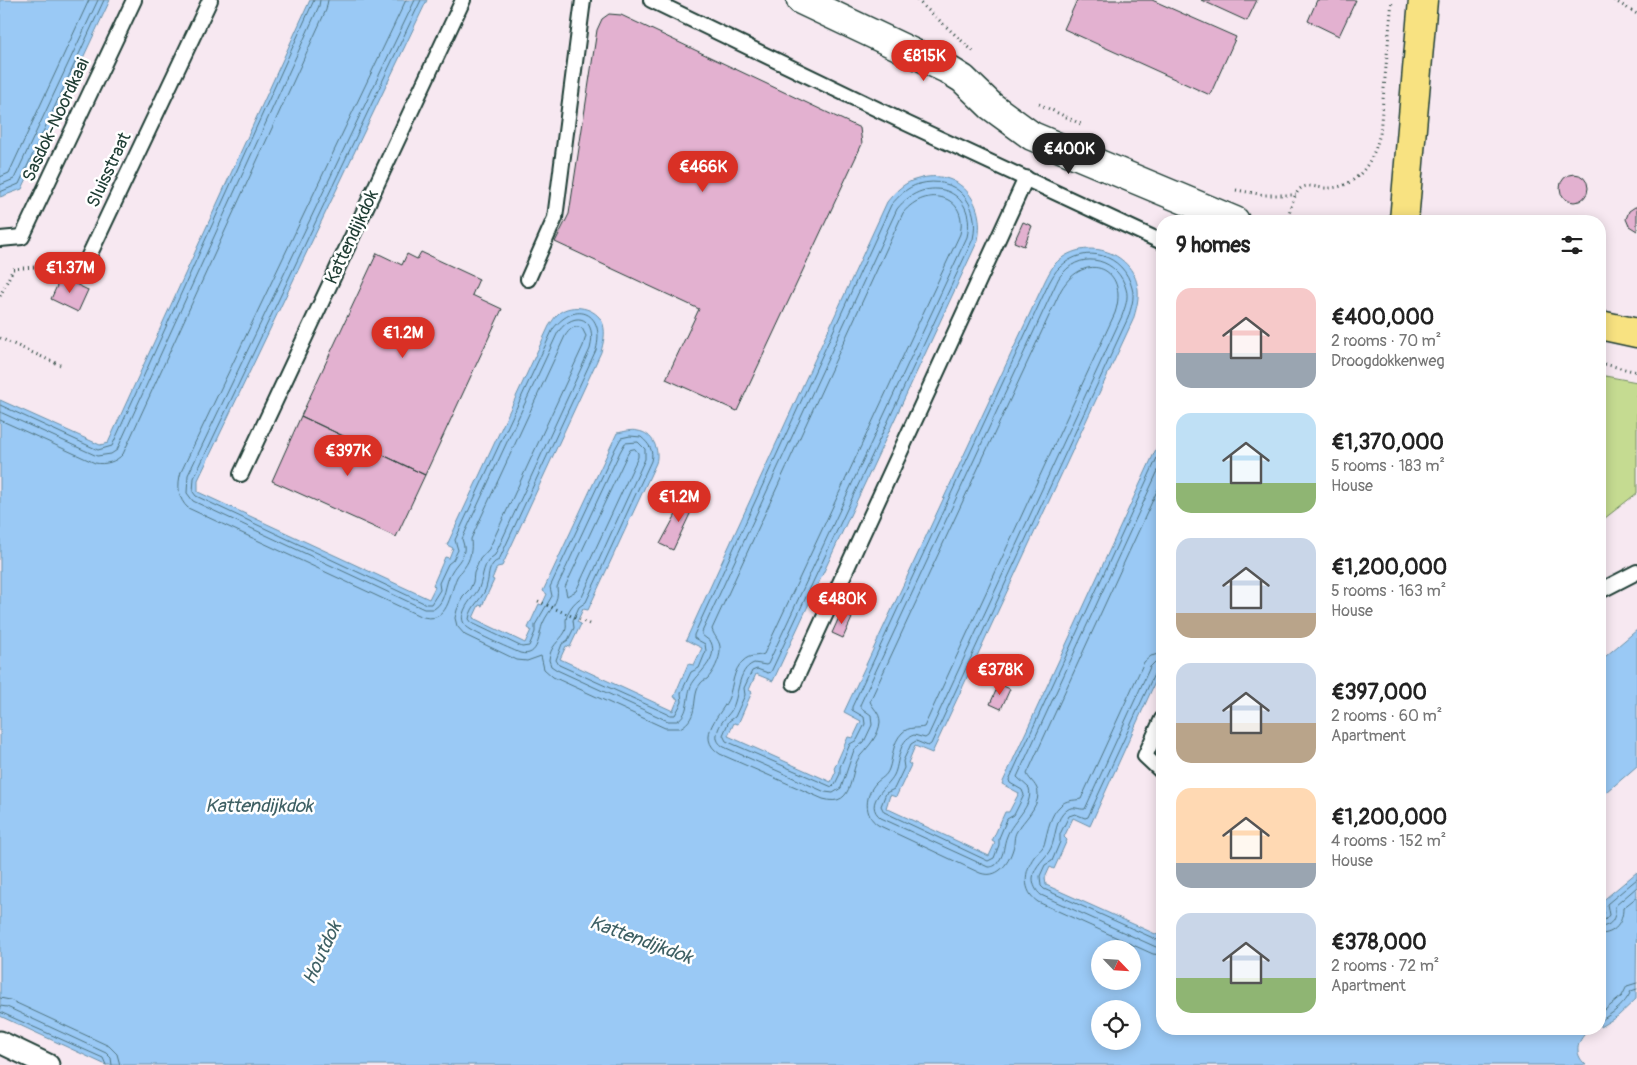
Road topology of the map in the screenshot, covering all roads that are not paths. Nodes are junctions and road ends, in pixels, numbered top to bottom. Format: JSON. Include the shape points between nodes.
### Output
{"nodes":[{"id":1,"x":134,"y":0,"type":"edge"},
{"id":2,"x":210,"y":0,"type":"edge"},
{"id":3,"x":463,"y":0,"type":"edge"},
{"id":4,"x":583,"y":0,"type":"edge"},
{"id":5,"x":651,"y":0,"type":"edge"},
{"id":6,"x":801,"y":0,"type":"edge"},
{"id":7,"x":1423,"y":0,"type":"edge"},
{"id":8,"x":1026,"y":178,"type":"junction"},
{"id":9,"x":1211,"y":215,"type":"edge"},
{"id":10,"x":1405,"y":215,"type":"edge"},
{"id":11,"x":0,"y":238,"type":"edge"},
{"id":12,"x":1156,"y":239,"type":"edge"},
{"id":13,"x":86,"y":262,"type":"road end"},
{"id":14,"x":528,"y":279,"type":"dead end"},
{"id":15,"x":1606,"y":326,"type":"edge"},
{"id":16,"x":1637,"y":333,"type":"edge"},
{"id":17,"x":241,"y":474,"type":"dead end"},
{"id":18,"x":1637,"y":572,"type":"edge"},
{"id":19,"x":1606,"y":588,"type":"edge"},
{"id":20,"x":794,"y":683,"type":"dead end"},
{"id":21,"x":1156,"y":733,"type":"edge"},
{"id":22,"x":1156,"y":766,"type":"edge"},
{"id":23,"x":0,"y":1042,"type":"edge"},
{"id":24,"x":48,"y":1065,"type":"edge"}],
"edges":[{"from":1,"to":11,"type":"lane","name":"Sasdok-Noordkaai","via":[[22,237]]},
{"from":2,"to":13,"type":"lane","name":"Sluisstraat"},
{"from":3,"to":17,"type":"lane","name":"Kattendijkdok"},
{"from":4,"to":14,"type":"lane","via":[[555,218]]},
{"from":5,"to":8,"type":"lane"},
{"from":6,"to":9,"type":"street","via":[[963,79],[991,106],[1032,136]]},
{"from":7,"to":10,"type":"main road"},
{"from":8,"to":12,"type":"lane"},
{"from":8,"to":20,"type":"lane"},
{"from":15,"to":16,"type":"main road"},
{"from":18,"to":19,"type":"lane"},
{"from":21,"to":22,"type":"lane","via":[[1146,756]]},
{"from":23,"to":24,"type":"street"}]}
